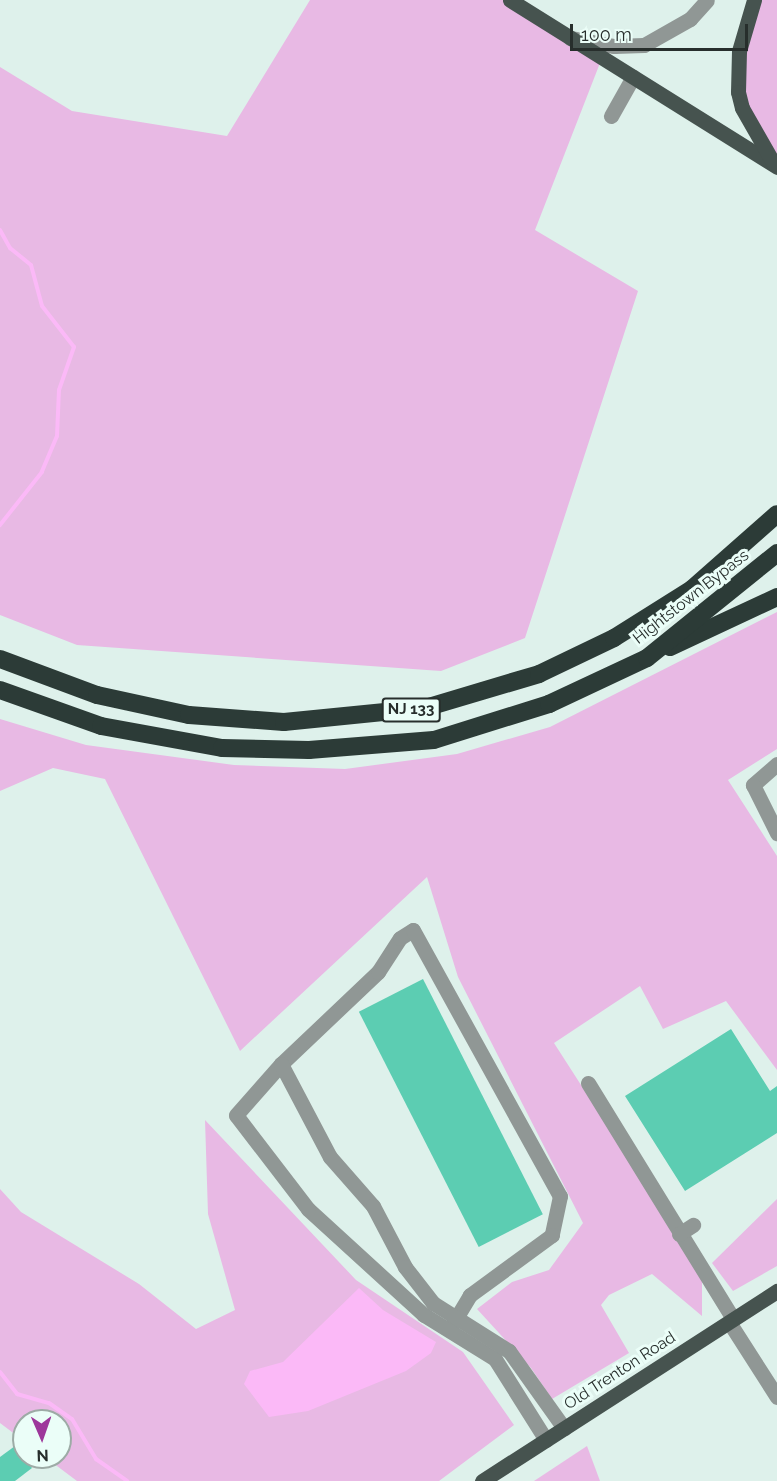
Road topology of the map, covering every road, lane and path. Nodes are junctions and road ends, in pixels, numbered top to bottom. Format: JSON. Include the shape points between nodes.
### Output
{"nodes":[{"id":1,"x":510,"y":0,"type":"edge"},
{"id":2,"x":707,"y":0,"type":"edge"},
{"id":3,"x":754,"y":0,"type":"edge"},
{"id":4,"x":570,"y":38,"type":"junction"},
{"id":5,"x":633,"y":77,"type":"junction"},
{"id":6,"x":611,"y":116,"type":"dead end"},
{"id":7,"x":776,"y":167,"type":"edge"},
{"id":8,"x":777,"y":514,"type":"edge"},
{"id":9,"x":777,"y":553,"type":"edge"},
{"id":10,"x":777,"y":597,"type":"edge"},
{"id":11,"x":647,"y":658,"type":"junction"},
{"id":12,"x":0,"y":659,"type":"edge"},
{"id":13,"x":0,"y":690,"type":"edge"},
{"id":14,"x":777,"y":764,"type":"edge"},
{"id":15,"x":777,"y":833,"type":"edge"},
{"id":16,"x":281,"y":1064,"type":"junction"},
{"id":17,"x":588,"y":1083,"type":"dead end"},
{"id":18,"x":693,"y":1225,"type":"dead end"},
{"id":19,"x":679,"y":1234,"type":"junction"},
{"id":20,"x":777,"y":1291,"type":"edge"},
{"id":21,"x":731,"y":1321,"type":"junction"},
{"id":22,"x":453,"y":1324,"type":"junction"},
{"id":23,"x":777,"y":1397,"type":"edge"},
{"id":24,"x":564,"y":1428,"type":"junction"},
{"id":25,"x":546,"y":1440,"type":"junction"},
{"id":26,"x":482,"y":1481,"type":"edge"}],
"edges":[{"from":1,"to":4,"type":"main road"},
{"from":2,"to":4,"type":"street","via":[[690,19],[644,45],[614,46]]},
{"from":3,"to":7,"type":"main road","via":[[739,51],[738,92],[742,108]]},
{"from":4,"to":5,"type":"main road"},
{"from":5,"to":6,"type":"street"},
{"from":5,"to":7,"type":"main road"},
{"from":8,"to":12,"type":"highway","name":"Hightstown Bypass","number":"NJ 133","via":[[692,589],[614,638],[539,674],[425,708],[284,722],[189,715],[97,695]]},
{"from":9,"to":11,"type":"highway","name":"Hightstown Bypass","number":"NJ 133"},
{"from":10,"to":11,"type":"highway"},
{"from":11,"to":13,"type":"highway","name":"Hightstown Bypass","number":"NJ 133","via":[[549,704],[445,737],[385,747],[272,751],[173,742],[101,726]]},
{"from":14,"to":15,"type":"street","via":[[753,785]]},
{"from":16,"to":22,"type":"street","via":[[330,1157],[374,1206],[405,1267]]},
{"from":16,"to":22,"type":"street","via":[[236,1115],[308,1209],[424,1315]]},
{"from":16,"to":22,"type":"street","via":[[378,972],[400,938],[413,930],[560,1196],[552,1235],[470,1295]]},
{"from":17,"to":19,"type":"street"},
{"from":18,"to":19,"type":"street"},
{"from":19,"to":21,"type":"street"},
{"from":20,"to":21,"type":"main road","name":"Old Trenton Road"},
{"from":21,"to":23,"type":"street"},
{"from":21,"to":24,"type":"main road","name":"Old Trenton Road"},
{"from":22,"to":24,"type":"street","via":[[509,1351]]},
{"from":22,"to":25,"type":"street","via":[[495,1359]]},
{"from":24,"to":25,"type":"main road","name":"Old Trenton Road"},
{"from":25,"to":26,"type":"main road","name":"Old Trenton Road"}]}
